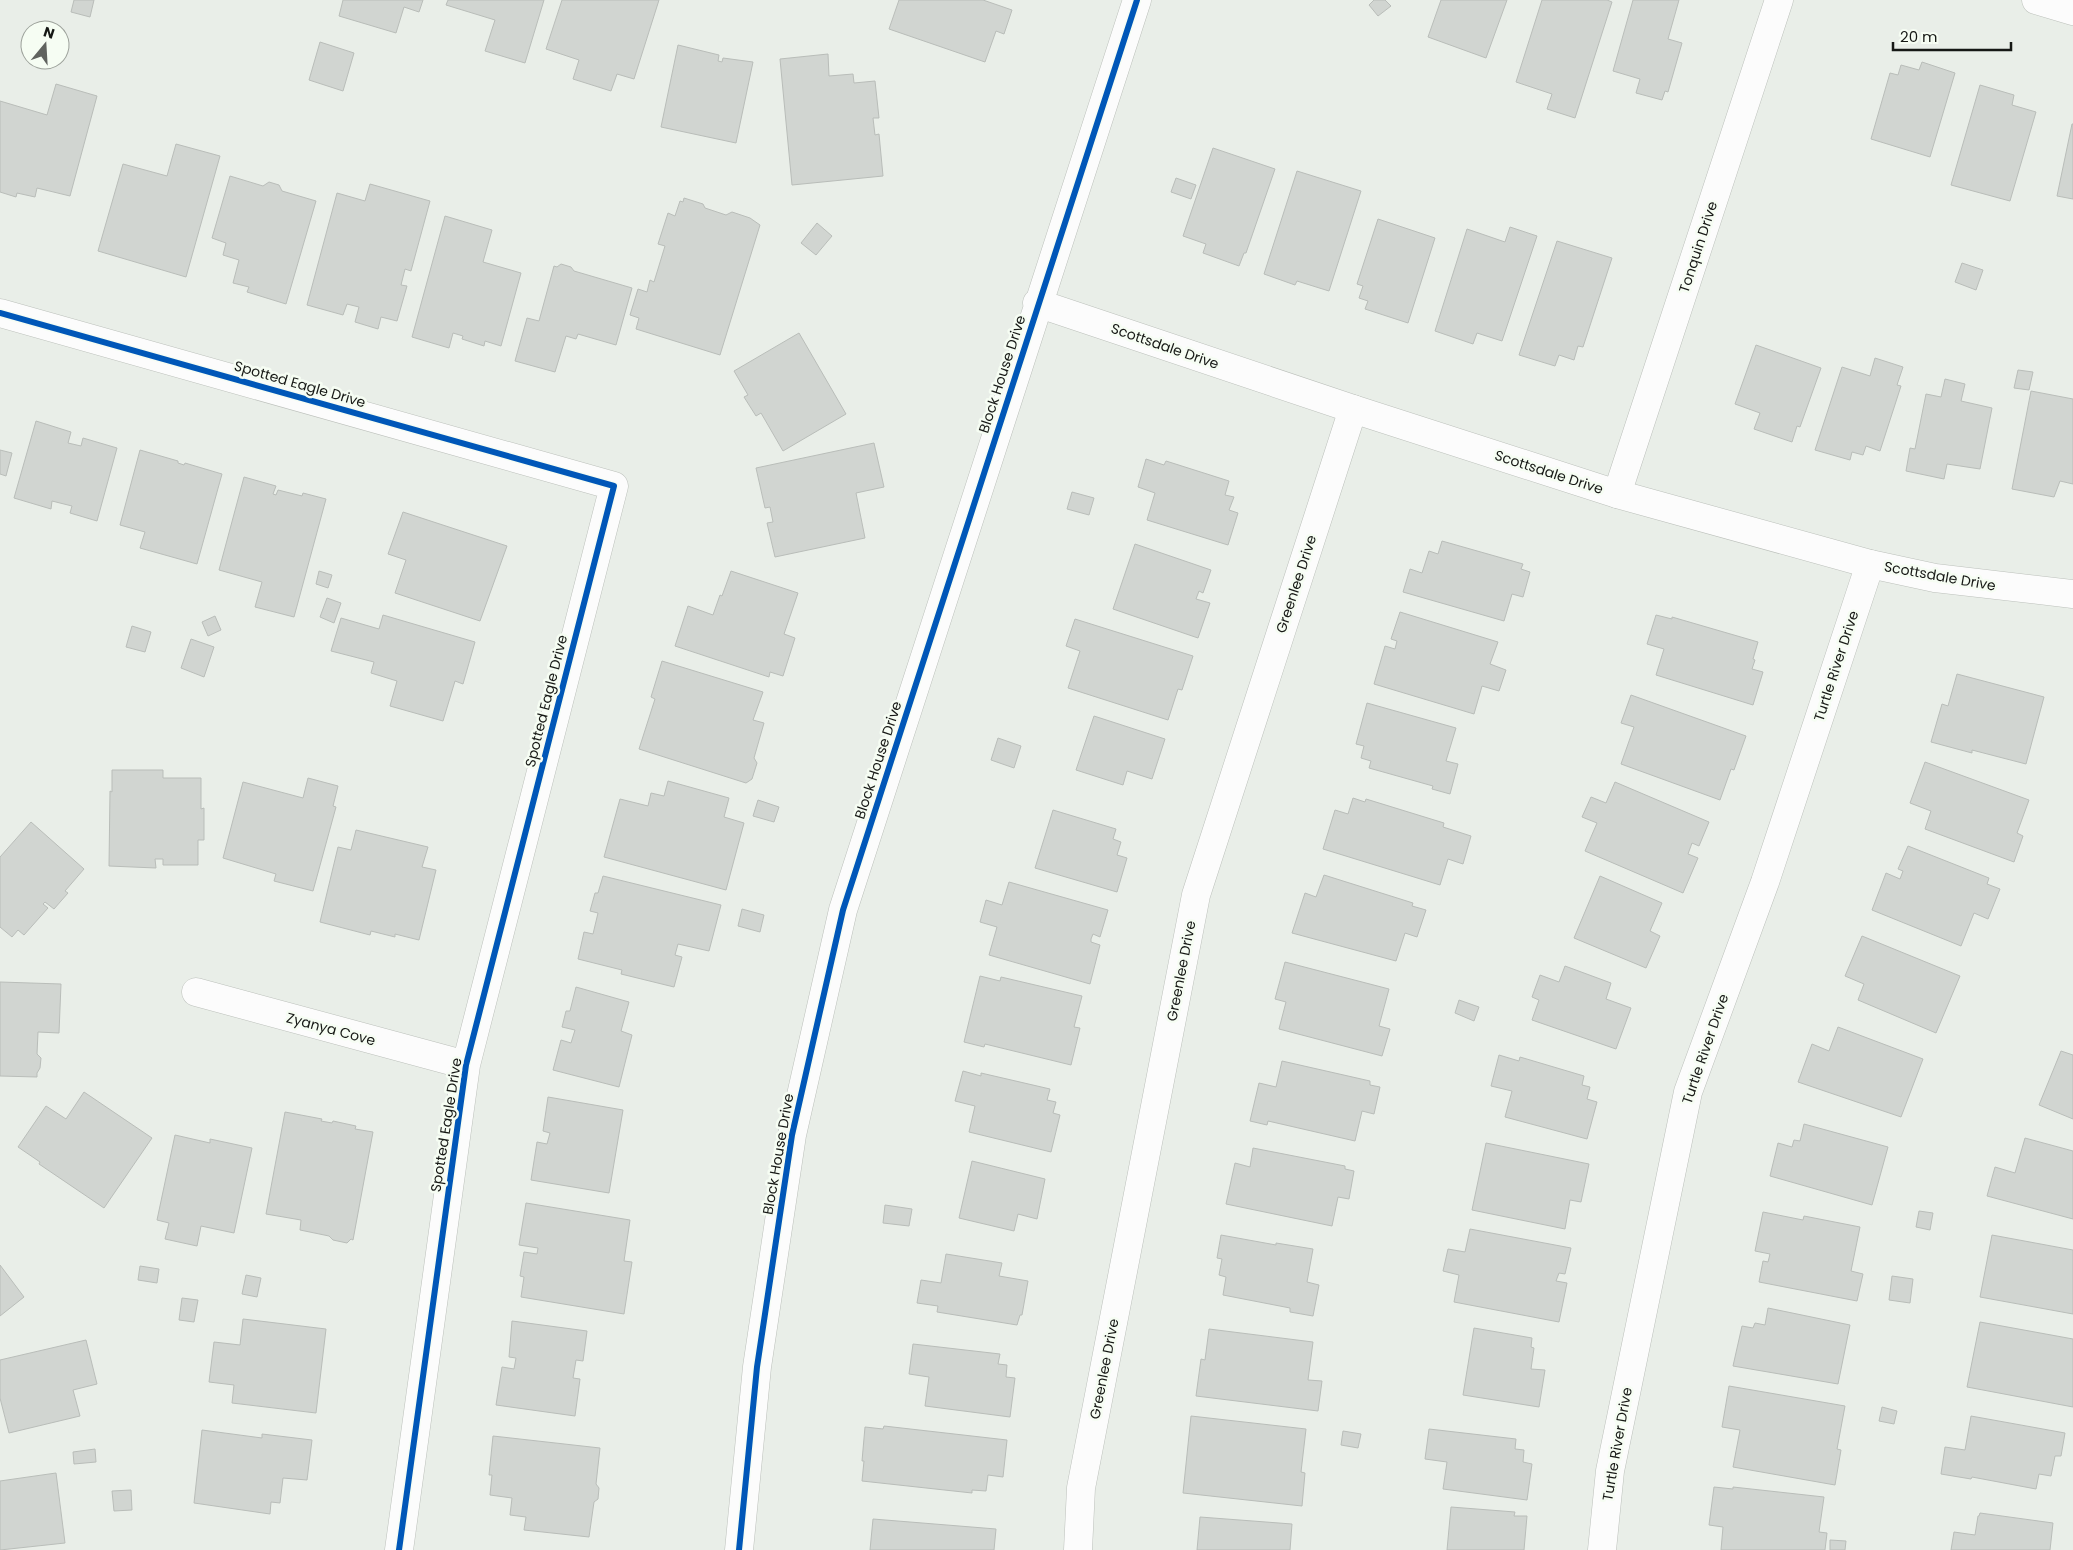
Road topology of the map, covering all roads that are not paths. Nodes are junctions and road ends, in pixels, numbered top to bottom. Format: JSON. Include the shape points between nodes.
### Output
{"nodes":[{"id":1,"x":1137,"y":0,"type":"edge"},
{"id":2,"x":1779,"y":0,"type":"edge"},
{"id":3,"x":2036,"y":0,"type":"edge"},
{"id":4,"x":2066,"y":6,"type":"edge"},
{"id":5,"x":1038,"y":303,"type":"junction"},
{"id":6,"x":0,"y":314,"type":"edge"},
{"id":7,"x":1352,"y":409,"type":"junction"},
{"id":8,"x":1618,"y":494,"type":"junction"},
{"id":9,"x":1870,"y":564,"type":"junction"},
{"id":10,"x":2073,"y":594,"type":"edge"},
{"id":11,"x":196,"y":992,"type":"dead end"},
{"id":12,"x":466,"y":1065,"type":"junction"},
{"id":13,"x":399,"y":1550,"type":"edge"},
{"id":14,"x":739,"y":1550,"type":"edge"},
{"id":15,"x":1078,"y":1550,"type":"edge"},
{"id":16,"x":1602,"y":1550,"type":"edge"}],
"edges":[{"from":1,"to":5,"type":"street","name":"Block House Drive"},
{"from":2,"to":8,"type":"street","name":"Tonquin Drive"},
{"from":3,"to":4,"type":"street"},
{"from":5,"to":7,"type":"street","name":"Scottsdale Drive"},
{"from":5,"to":14,"type":"street","name":"Block House Drive","via":[[843,910],[792,1135],[757,1367]]},
{"from":6,"to":12,"type":"street","name":"Spotted Eagle Drive","via":[[614,486]]},
{"from":7,"to":8,"type":"street","name":"Scottsdale Drive"},
{"from":7,"to":15,"type":"street","name":"Greenlee Drive","via":[[1196,895],[1081,1488]]},
{"from":8,"to":9,"type":"street","name":"Scottsdale Drive"},
{"from":9,"to":10,"type":"street","name":"Scottsdale Drive","via":[[1936,578]]},
{"from":9,"to":16,"type":"street","name":"Turtle River Drive","via":[[1765,882],[1688,1092],[1610,1471]]},
{"from":11,"to":12,"type":"street","name":"Zyanya Cove"},
{"from":12,"to":13,"type":"street","name":"Spotted Eagle Drive"}]}
